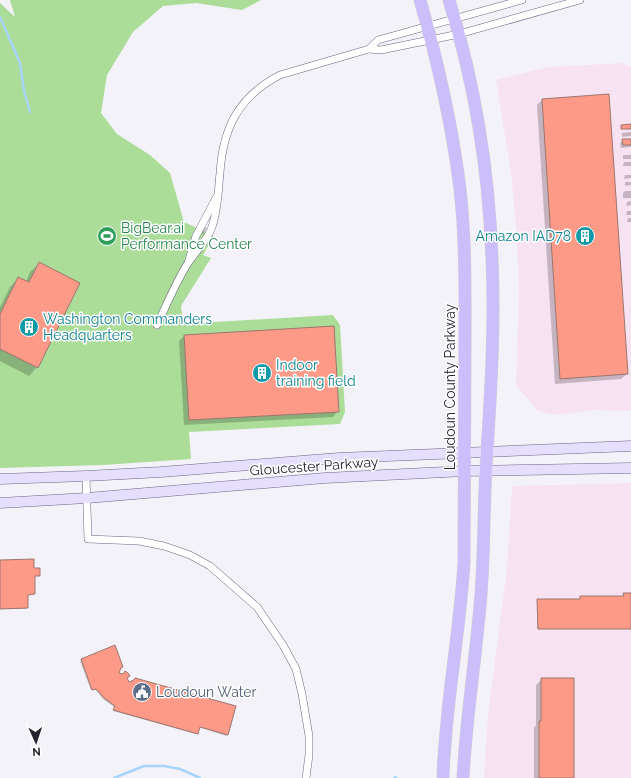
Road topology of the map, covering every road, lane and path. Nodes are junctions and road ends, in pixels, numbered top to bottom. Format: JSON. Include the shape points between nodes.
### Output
{"nodes":[{"id":1,"x":420,"y":0,"type":"edge"},
{"id":2,"x":449,"y":0,"type":"edge"},
{"id":3,"x":522,"y":0,"type":"edge"},
{"id":4,"x":580,"y":0,"type":"edge"},
{"id":5,"x":455,"y":18,"type":"junction"},
{"id":6,"x":428,"y":25,"type":"junction"},
{"id":7,"x":459,"y":34,"type":"junction"},
{"id":8,"x":432,"y":40,"type":"junction"},
{"id":9,"x":369,"y":49,"type":"junction"},
{"id":10,"x":157,"y":325,"type":"dead end"},
{"id":11,"x":631,"y":446,"type":"edge"},
{"id":12,"x":466,"y":452,"type":"junction"},
{"id":13,"x":487,"y":452,"type":"junction"},
{"id":14,"x":631,"y":468,"type":"edge"},
{"id":15,"x":486,"y":470,"type":"junction"},
{"id":16,"x":465,"y":471,"type":"junction"},
{"id":17,"x":86,"y":476,"type":"junction"},
{"id":18,"x":0,"y":479,"type":"edge"},
{"id":19,"x":87,"y":498,"type":"junction"},
{"id":20,"x":0,"y":502,"type":"edge"},
{"id":21,"x":306,"y":778,"type":"edge"},
{"id":22,"x":443,"y":778,"type":"edge"},
{"id":23,"x":463,"y":778,"type":"edge"}],
"edges":[{"from":1,"to":6,"type":"main road","name":"Loudoun County Parkway"},
{"from":2,"to":5,"type":"main road"},
{"from":3,"to":5,"type":"street"},
{"from":4,"to":7,"type":"street"},
{"from":5,"to":6,"type":"street"},
{"from":5,"to":7,"type":"main road"},
{"from":6,"to":8,"type":"main road","name":"Loudoun County Parkway"},
{"from":6,"to":9,"type":"street","via":[[378,40]]},
{"from":7,"to":8,"type":"street"},
{"from":7,"to":13,"type":"main road","via":[[474,96],[490,220],[493,306]]},
{"from":8,"to":9,"type":"street","via":[[381,50]]},
{"from":8,"to":12,"type":"main road","name":"Loudoun County Parkway","via":[[443,84],[460,192],[465,280]]},
{"from":9,"to":10,"type":"street","via":[[280,75],[257,89],[239,110],[227,132],[221,157],[218,192],[196,236],[188,263]]},
{"from":11,"to":13,"type":"main road","name":"Gloucester Parkway"},
{"from":12,"to":13,"type":"main road","name":"Gloucester Parkway"},
{"from":12,"to":16,"type":"main road","name":"Loudoun County Parkway"},
{"from":12,"to":17,"type":"main road","name":"Gloucester Parkway","via":[[339,458]]},
{"from":13,"to":15,"type":"main road"},
{"from":14,"to":15,"type":"main road","name":"Gloucester Parkway"},
{"from":15,"to":16,"type":"main road","name":"Gloucester Parkway"},
{"from":15,"to":23,"type":"main road","via":[[482,584],[469,695]]},
{"from":16,"to":19,"type":"main road","name":"Gloucester Parkway","via":[[325,478]]},
{"from":16,"to":22,"type":"main road","name":"Loudoun County Parkway","via":[[462,602]]},
{"from":17,"to":18,"type":"main road","name":"Gloucester Parkway"},
{"from":17,"to":19,"type":"street"},
{"from":19,"to":20,"type":"main road","name":"Gloucester Parkway"},
{"from":19,"to":21,"type":"street","via":[[88,539],[139,541],[190,555],[210,566],[257,607],[283,645],[296,670],[309,736]]}]}
